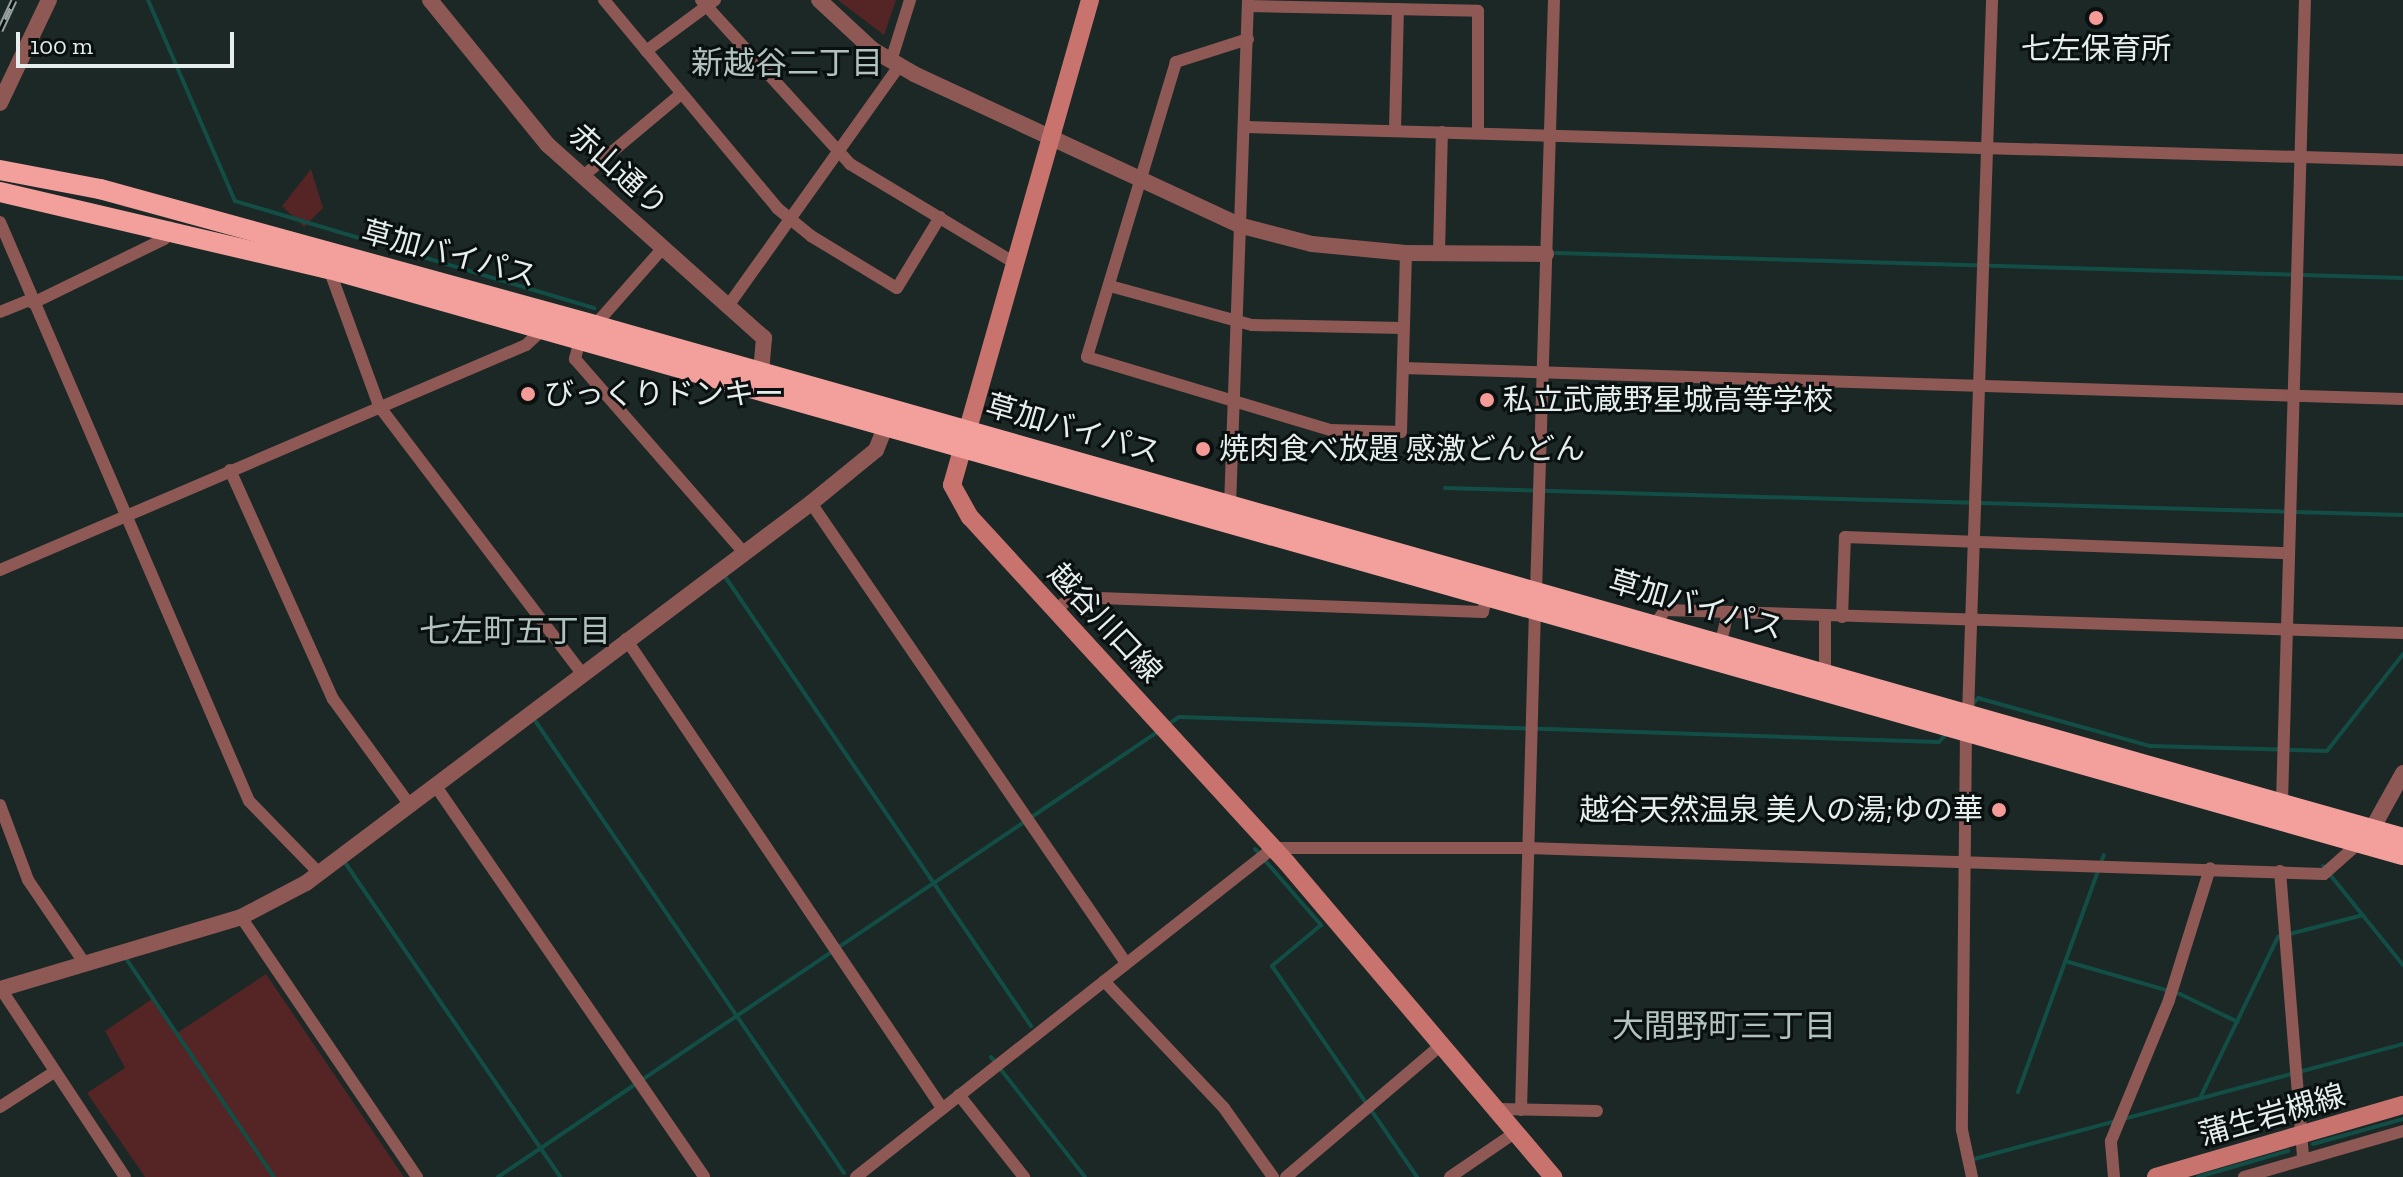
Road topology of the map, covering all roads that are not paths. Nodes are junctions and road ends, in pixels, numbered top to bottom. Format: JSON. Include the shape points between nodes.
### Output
{"nodes":[{"id":1,"x":49,"y":0,"type":"edge"},
{"id":2,"x":430,"y":0,"type":"edge"},
{"id":3,"x":604,"y":0,"type":"edge"},
{"id":4,"x":819,"y":0,"type":"edge"},
{"id":5,"x":910,"y":0,"type":"edge"},
{"id":6,"x":1090,"y":0,"type":"edge"},
{"id":7,"x":1554,"y":0,"type":"edge"},
{"id":8,"x":1992,"y":0,"type":"edge"},
{"id":9,"x":2305,"y":0,"type":"edge"},
{"id":10,"x":707,"y":2,"type":"edge"},
{"id":11,"x":1248,"y":3,"type":"edge"},
{"id":12,"x":1398,"y":9,"type":"junction"},
{"id":13,"x":1248,"y":39,"type":"junction"},
{"id":14,"x":646,"y":51,"type":"junction"},
{"id":15,"x":895,"y":63,"type":"junction"},
{"id":16,"x":681,"y":94,"type":"junction"},
{"id":17,"x":0,"y":103,"type":"edge"},
{"id":18,"x":1246,"y":127,"type":"junction"},
{"id":19,"x":1395,"y":130,"type":"junction"},
{"id":20,"x":1442,"y":132,"type":"junction"},
{"id":21,"x":1478,"y":133,"type":"junction"},
{"id":22,"x":1550,"y":136,"type":"junction"},
{"id":23,"x":1050,"y":137,"type":"junction"},
{"id":24,"x":1989,"y":147,"type":"junction"},
{"id":25,"x":837,"y":153,"type":"junction"},
{"id":26,"x":2302,"y":157,"type":"junction"},
{"id":27,"x":2403,"y":160,"type":"edge"},
{"id":28,"x":0,"y":170,"type":"edge"},
{"id":29,"x":582,"y":177,"type":"junction"},
{"id":30,"x":1141,"y":181,"type":"junction"},
{"id":31,"x":0,"y":192,"type":"edge"},
{"id":32,"x":940,"y":217,"type":"junction"},
{"id":33,"x":788,"y":221,"type":"junction"},
{"id":34,"x":0,"y":222,"type":"edge"},
{"id":35,"x":1242,"y":226,"type":"junction"},
{"id":36,"x":170,"y":228,"type":"junction"},
{"id":37,"x":662,"y":249,"type":"junction"},
{"id":38,"x":1439,"y":252,"type":"junction"},
{"id":39,"x":1406,"y":253,"type":"junction"},
{"id":40,"x":1546,"y":254,"type":"junction"},
{"id":41,"x":1013,"y":262,"type":"junction"},
{"id":42,"x":329,"y":269,"type":"junction"},
{"id":43,"x":1110,"y":286,"type":"junction"},
{"id":44,"x":32,"y":301,"type":"junction"},
{"id":45,"x":728,"y":306,"type":"junction"},
{"id":46,"x":0,"y":312,"type":"edge"},
{"id":47,"x":1239,"y":323,"type":"junction"},
{"id":48,"x":595,"y":325,"type":"junction"},
{"id":49,"x":1403,"y":328,"type":"junction"},
{"id":50,"x":543,"y":329,"type":"junction"},
{"id":51,"x":580,"y":340,"type":"junction"},
{"id":52,"x":1403,"y":368,"type":"junction"},
{"id":53,"x":761,"y":372,"type":"junction"},
{"id":54,"x":1542,"y":372,"type":"junction"},
{"id":55,"x":1982,"y":387,"type":"junction"},
{"id":56,"x":2294,"y":397,"type":"junction"},
{"id":57,"x":2403,"y":399,"type":"edge"},
{"id":58,"x":1238,"y":402,"type":"junction"},
{"id":59,"x":379,"y":406,"type":"junction"},
{"id":60,"x":889,"y":418,"type":"junction"},
{"id":61,"x":961,"y":438,"type":"junction"},
{"id":62,"x":230,"y":470,"type":"junction"},
{"id":63,"x":811,"y":503,"type":"junction"},
{"id":64,"x":1230,"y":506,"type":"junction"},
{"id":65,"x":125,"y":514,"type":"junction"},
{"id":66,"x":1975,"y":545,"type":"junction"},
{"id":67,"x":2289,"y":553,"type":"junction"},
{"id":68,"x":745,"y":554,"type":"junction"},
{"id":69,"x":0,"y":570,"type":"edge"},
{"id":70,"x":1486,"y":597,"type":"junction"},
{"id":71,"x":1535,"y":600,"type":"junction"},
{"id":72,"x":1056,"y":610,"type":"junction"},
{"id":73,"x":1728,"y":612,"type":"junction"},
{"id":74,"x":1825,"y":616,"type":"junction"},
{"id":75,"x":1842,"y":617,"type":"junction"},
{"id":76,"x":1973,"y":622,"type":"junction"},
{"id":77,"x":1655,"y":624,"type":"junction"},
{"id":78,"x":2286,"y":630,"type":"junction"},
{"id":79,"x":2403,"y":633,"type":"edge"},
{"id":80,"x":626,"y":639,"type":"junction"},
{"id":81,"x":1721,"y":642,"type":"junction"},
{"id":82,"x":581,"y":672,"type":"junction"},
{"id":83,"x":1825,"y":672,"type":"junction"},
{"id":84,"x":1967,"y":724,"type":"junction"},
{"id":85,"x":2403,"y":773,"type":"edge"},
{"id":86,"x":435,"y":785,"type":"junction"},
{"id":87,"x":2282,"y":802,"type":"junction"},
{"id":88,"x":409,"y":804,"type":"junction"},
{"id":89,"x":0,"y":805,"type":"edge"},
{"id":90,"x":2366,"y":836,"type":"junction"},
{"id":91,"x":2403,"y":838,"type":"edge"},
{"id":92,"x":1273,"y":848,"type":"junction"},
{"id":93,"x":1527,"y":848,"type":"junction"},
{"id":94,"x":2403,"y":855,"type":"edge"},
{"id":95,"x":1967,"y":862,"type":"junction"},
{"id":96,"x":2210,"y":868,"type":"junction"},
{"id":97,"x":2280,"y":871,"type":"junction"},
{"id":98,"x":319,"y":873,"type":"junction"},
{"id":99,"x":241,"y":917,"type":"junction"},
{"id":100,"x":1126,"y":963,"type":"junction"},
{"id":101,"x":85,"y":964,"type":"junction"},
{"id":102,"x":1104,"y":981,"type":"junction"},
{"id":103,"x":0,"y":989,"type":"edge"},
{"id":104,"x":1442,"y":1044,"type":"junction"},
{"id":105,"x":54,"y":1072,"type":"junction"},
{"id":106,"x":959,"y":1095,"type":"junction"},
{"id":107,"x":2403,"y":1105,"type":"edge"},
{"id":108,"x":0,"y":1107,"type":"edge"},
{"id":109,"x":942,"y":1108,"type":"junction"},
{"id":110,"x":1497,"y":1109,"type":"junction"},
{"id":111,"x":1521,"y":1110,"type":"junction"},
{"id":112,"x":1597,"y":1111,"type":"dead end"},
{"id":113,"x":2403,"y":1131,"type":"edge"},
{"id":114,"x":1516,"y":1132,"type":"junction"},
{"id":115,"x":2299,"y":1136,"type":"junction"},
{"id":116,"x":2303,"y":1158,"type":"junction"},
{"id":117,"x":125,"y":1177,"type":"edge"},
{"id":118,"x":417,"y":1177,"type":"edge"},
{"id":119,"x":704,"y":1177,"type":"edge"},
{"id":120,"x":856,"y":1177,"type":"edge"},
{"id":121,"x":1024,"y":1177,"type":"edge"},
{"id":122,"x":1273,"y":1177,"type":"edge"},
{"id":123,"x":1286,"y":1177,"type":"edge"},
{"id":124,"x":1450,"y":1177,"type":"edge"},
{"id":125,"x":1553,"y":1177,"type":"edge"},
{"id":126,"x":1972,"y":1177,"type":"edge"},
{"id":127,"x":2114,"y":1177,"type":"edge"},
{"id":128,"x":2156,"y":1177,"type":"edge"},
{"id":129,"x":2244,"y":1177,"type":"edge"}],
"edges":[{"from":1,"to":17,"type":"street"},
{"from":2,"to":29,"type":"street","name":"赤山通り","via":[[516,113]]},
{"from":3,"to":14,"type":"street"},
{"from":4,"to":15,"type":"street"},
{"from":5,"to":15,"type":"street"},
{"from":6,"to":23,"type":"main road","name":"越谷川口線"},
{"from":7,"to":22,"type":"street"},
{"from":8,"to":24,"type":"street"},
{"from":9,"to":26,"type":"street"},
{"from":10,"to":14,"type":"street"},
{"from":10,"to":25,"type":"street"},
{"from":11,"to":12,"type":"street"},
{"from":11,"to":13,"type":"street"},
{"from":12,"to":19,"type":"street"},
{"from":12,"to":21,"type":"street","via":[[1478,11]]},
{"from":13,"to":18,"type":"street"},
{"from":13,"to":30,"type":"street","via":[[1176,62]]},
{"from":14,"to":16,"type":"street"},
{"from":15,"to":23,"type":"street"},
{"from":15,"to":25,"type":"street"},
{"from":16,"to":29,"type":"street"},
{"from":16,"to":33,"type":"street"},
{"from":18,"to":19,"type":"street"},
{"from":18,"to":35,"type":"street"},
{"from":19,"to":20,"type":"street"},
{"from":20,"to":21,"type":"street"},
{"from":20,"to":38,"type":"street"},
{"from":21,"to":22,"type":"street"},
{"from":22,"to":24,"type":"street"},
{"from":22,"to":40,"type":"street"},
{"from":23,"to":30,"type":"street"},
{"from":23,"to":41,"type":"main road","name":"越谷川口線"},
{"from":24,"to":26,"type":"street"},
{"from":24,"to":55,"type":"street"},
{"from":25,"to":32,"type":"street"},
{"from":25,"to":33,"type":"street"},
{"from":26,"to":27,"type":"street"},
{"from":26,"to":56,"type":"street"},
{"from":28,"to":48,"type":"highway","name":"草加バイパス","via":[[100,189]]},
{"from":29,"to":37,"type":"street","name":"赤山通り"},
{"from":30,"to":35,"type":"street"},
{"from":30,"to":43,"type":"street"},
{"from":31,"to":36,"type":"highway","name":"草加バイパス"},
{"from":32,"to":33,"type":"street","via":[[897,288]]},
{"from":32,"to":41,"type":"street"},
{"from":33,"to":45,"type":"street"},
{"from":34,"to":44,"type":"street"},
{"from":35,"to":39,"type":"street","via":[[1312,244]]},
{"from":35,"to":47,"type":"street"},
{"from":36,"to":42,"type":"highway","name":"草加バイパス"},
{"from":36,"to":44,"type":"street","via":[[164,239]]},
{"from":37,"to":45,"type":"street","name":"赤山通り"},
{"from":37,"to":48,"type":"street"},
{"from":38,"to":39,"type":"street"},
{"from":38,"to":40,"type":"street"},
{"from":39,"to":49,"type":"street"},
{"from":40,"to":54,"type":"street"},
{"from":41,"to":61,"type":"main road","name":"越谷川口線"},
{"from":42,"to":50,"type":"highway","name":"草加バイパス"},
{"from":42,"to":59,"type":"street"},
{"from":43,"to":47,"type":"street"},
{"from":43,"to":58,"type":"street","via":[[1087,357]]},
{"from":44,"to":46,"type":"street"},
{"from":44,"to":65,"type":"street"},
{"from":45,"to":53,"type":"street","name":"赤山通り","via":[[764,338]]},
{"from":47,"to":49,"type":"street"},
{"from":47,"to":58,"type":"street"},
{"from":48,"to":53,"type":"highway","name":"草加バイパス"},
{"from":49,"to":52,"type":"street"},
{"from":50,"to":51,"type":"highway","name":"草加バイパス"},
{"from":50,"to":59,"type":"street","via":[[526,345]]},
{"from":51,"to":60,"type":"highway","name":"草加バイパス"},
{"from":51,"to":68,"type":"street","via":[[575,359]]},
{"from":52,"to":54,"type":"street"},
{"from":52,"to":58,"type":"street","via":[[1401,432],[1330,430]]},
{"from":53,"to":60,"type":"highway","name":"草加バイパス"},
{"from":54,"to":55,"type":"street"},
{"from":54,"to":71,"type":"street"},
{"from":55,"to":56,"type":"street"},
{"from":55,"to":66,"type":"street"},
{"from":56,"to":57,"type":"street"},
{"from":56,"to":67,"type":"street"},
{"from":58,"to":64,"type":"street"},
{"from":59,"to":62,"type":"street"},
{"from":59,"to":82,"type":"street"},
{"from":60,"to":61,"type":"highway","name":"草加バイパス"},
{"from":60,"to":63,"type":"street","via":[[876,450]]},
{"from":61,"to":64,"type":"highway","name":"草加バイパス"},
{"from":61,"to":70,"type":"highway","name":"草加バイパス"},
{"from":61,"to":72,"type":"main road","name":"越谷川口線","via":[[952,485],[959,502]]},
{"from":62,"to":65,"type":"street"},
{"from":62,"to":88,"type":"street","via":[[333,699]]},
{"from":63,"to":68,"type":"street"},
{"from":63,"to":100,"type":"street"},
{"from":64,"to":71,"type":"highway","name":"草加バイパス"},
{"from":65,"to":69,"type":"street"},
{"from":65,"to":98,"type":"street","via":[[249,801]]},
{"from":66,"to":67,"type":"street"},
{"from":66,"to":75,"type":"street","via":[[1845,537]]},
{"from":66,"to":76,"type":"street"},
{"from":67,"to":78,"type":"street"},
{"from":68,"to":80,"type":"street"},
{"from":70,"to":71,"type":"highway","name":"草加バイパス"},
{"from":70,"to":72,"type":"street","via":[[1483,612],[1071,597]]},
{"from":71,"to":77,"type":"highway","name":"草加バイパス"},
{"from":71,"to":84,"type":"highway","name":"草加バイパス"},
{"from":71,"to":93,"type":"street"},
{"from":72,"to":92,"type":"main road","name":"越谷川口線"},
{"from":73,"to":74,"type":"street"},
{"from":73,"to":77,"type":"street","via":[[1665,610]]},
{"from":73,"to":81,"type":"street"},
{"from":74,"to":75,"type":"street"},
{"from":74,"to":83,"type":"street"},
{"from":75,"to":76,"type":"street"},
{"from":76,"to":78,"type":"street"},
{"from":76,"to":84,"type":"street"},
{"from":77,"to":81,"type":"highway","name":"草加バイパス"},
{"from":78,"to":79,"type":"street"},
{"from":78,"to":87,"type":"street"},
{"from":80,"to":82,"type":"street"},
{"from":80,"to":109,"type":"street"},
{"from":81,"to":83,"type":"highway","name":"草加バイパス"},
{"from":82,"to":86,"type":"street"},
{"from":83,"to":84,"type":"highway","name":"草加バイパス"},
{"from":84,"to":87,"type":"highway","name":"草加バイパス"},
{"from":84,"to":90,"type":"highway","name":"草加バイパス"},
{"from":84,"to":95,"type":"street"},
{"from":85,"to":90,"type":"street"},
{"from":86,"to":88,"type":"street"},
{"from":86,"to":119,"type":"street"},
{"from":87,"to":90,"type":"highway","name":"草加バイパス"},
{"from":88,"to":98,"type":"street"},
{"from":89,"to":101,"type":"street","via":[[28,880]]},
{"from":90,"to":91,"type":"highway","name":"草加バイパス"},
{"from":90,"to":94,"type":"highway","name":"草加バイパス"},
{"from":90,"to":97,"type":"street","via":[[2335,871]]},
{"from":92,"to":93,"type":"street"},
{"from":92,"to":100,"type":"street"},
{"from":92,"to":104,"type":"main road","name":"越谷川口線"},
{"from":93,"to":95,"type":"street"},
{"from":93,"to":111,"type":"street"},
{"from":95,"to":96,"type":"street"},
{"from":95,"to":126,"type":"street","via":[[1962,1130]]},
{"from":96,"to":97,"type":"street"},
{"from":96,"to":127,"type":"street","via":[[2169,1000],[2111,1141]]},
{"from":97,"to":115,"type":"street"},
{"from":98,"to":99,"type":"street"},
{"from":99,"to":101,"type":"street"},
{"from":99,"to":118,"type":"street"},
{"from":100,"to":102,"type":"street"},
{"from":101,"to":103,"type":"street"},
{"from":102,"to":106,"type":"street"},
{"from":102,"to":122,"type":"street","via":[[1224,1108]]},
{"from":103,"to":105,"type":"street"},
{"from":104,"to":110,"type":"main road","name":"越谷川口線"},
{"from":104,"to":123,"type":"street"},
{"from":105,"to":108,"type":"street"},
{"from":105,"to":117,"type":"street"},
{"from":106,"to":109,"type":"street"},
{"from":106,"to":121,"type":"street"},
{"from":107,"to":115,"type":"main road","name":"蒲生岩槻線"},
{"from":109,"to":120,"type":"street"},
{"from":110,"to":111,"type":"street"},
{"from":110,"to":114,"type":"main road","name":"越谷川口線"},
{"from":111,"to":112,"type":"street"},
{"from":113,"to":116,"type":"street"},
{"from":114,"to":124,"type":"street"},
{"from":114,"to":125,"type":"main road","name":"越谷川口線"},
{"from":115,"to":116,"type":"street"},
{"from":115,"to":128,"type":"main road","name":"蒲生岩槻線"},
{"from":116,"to":129,"type":"street"}]}
